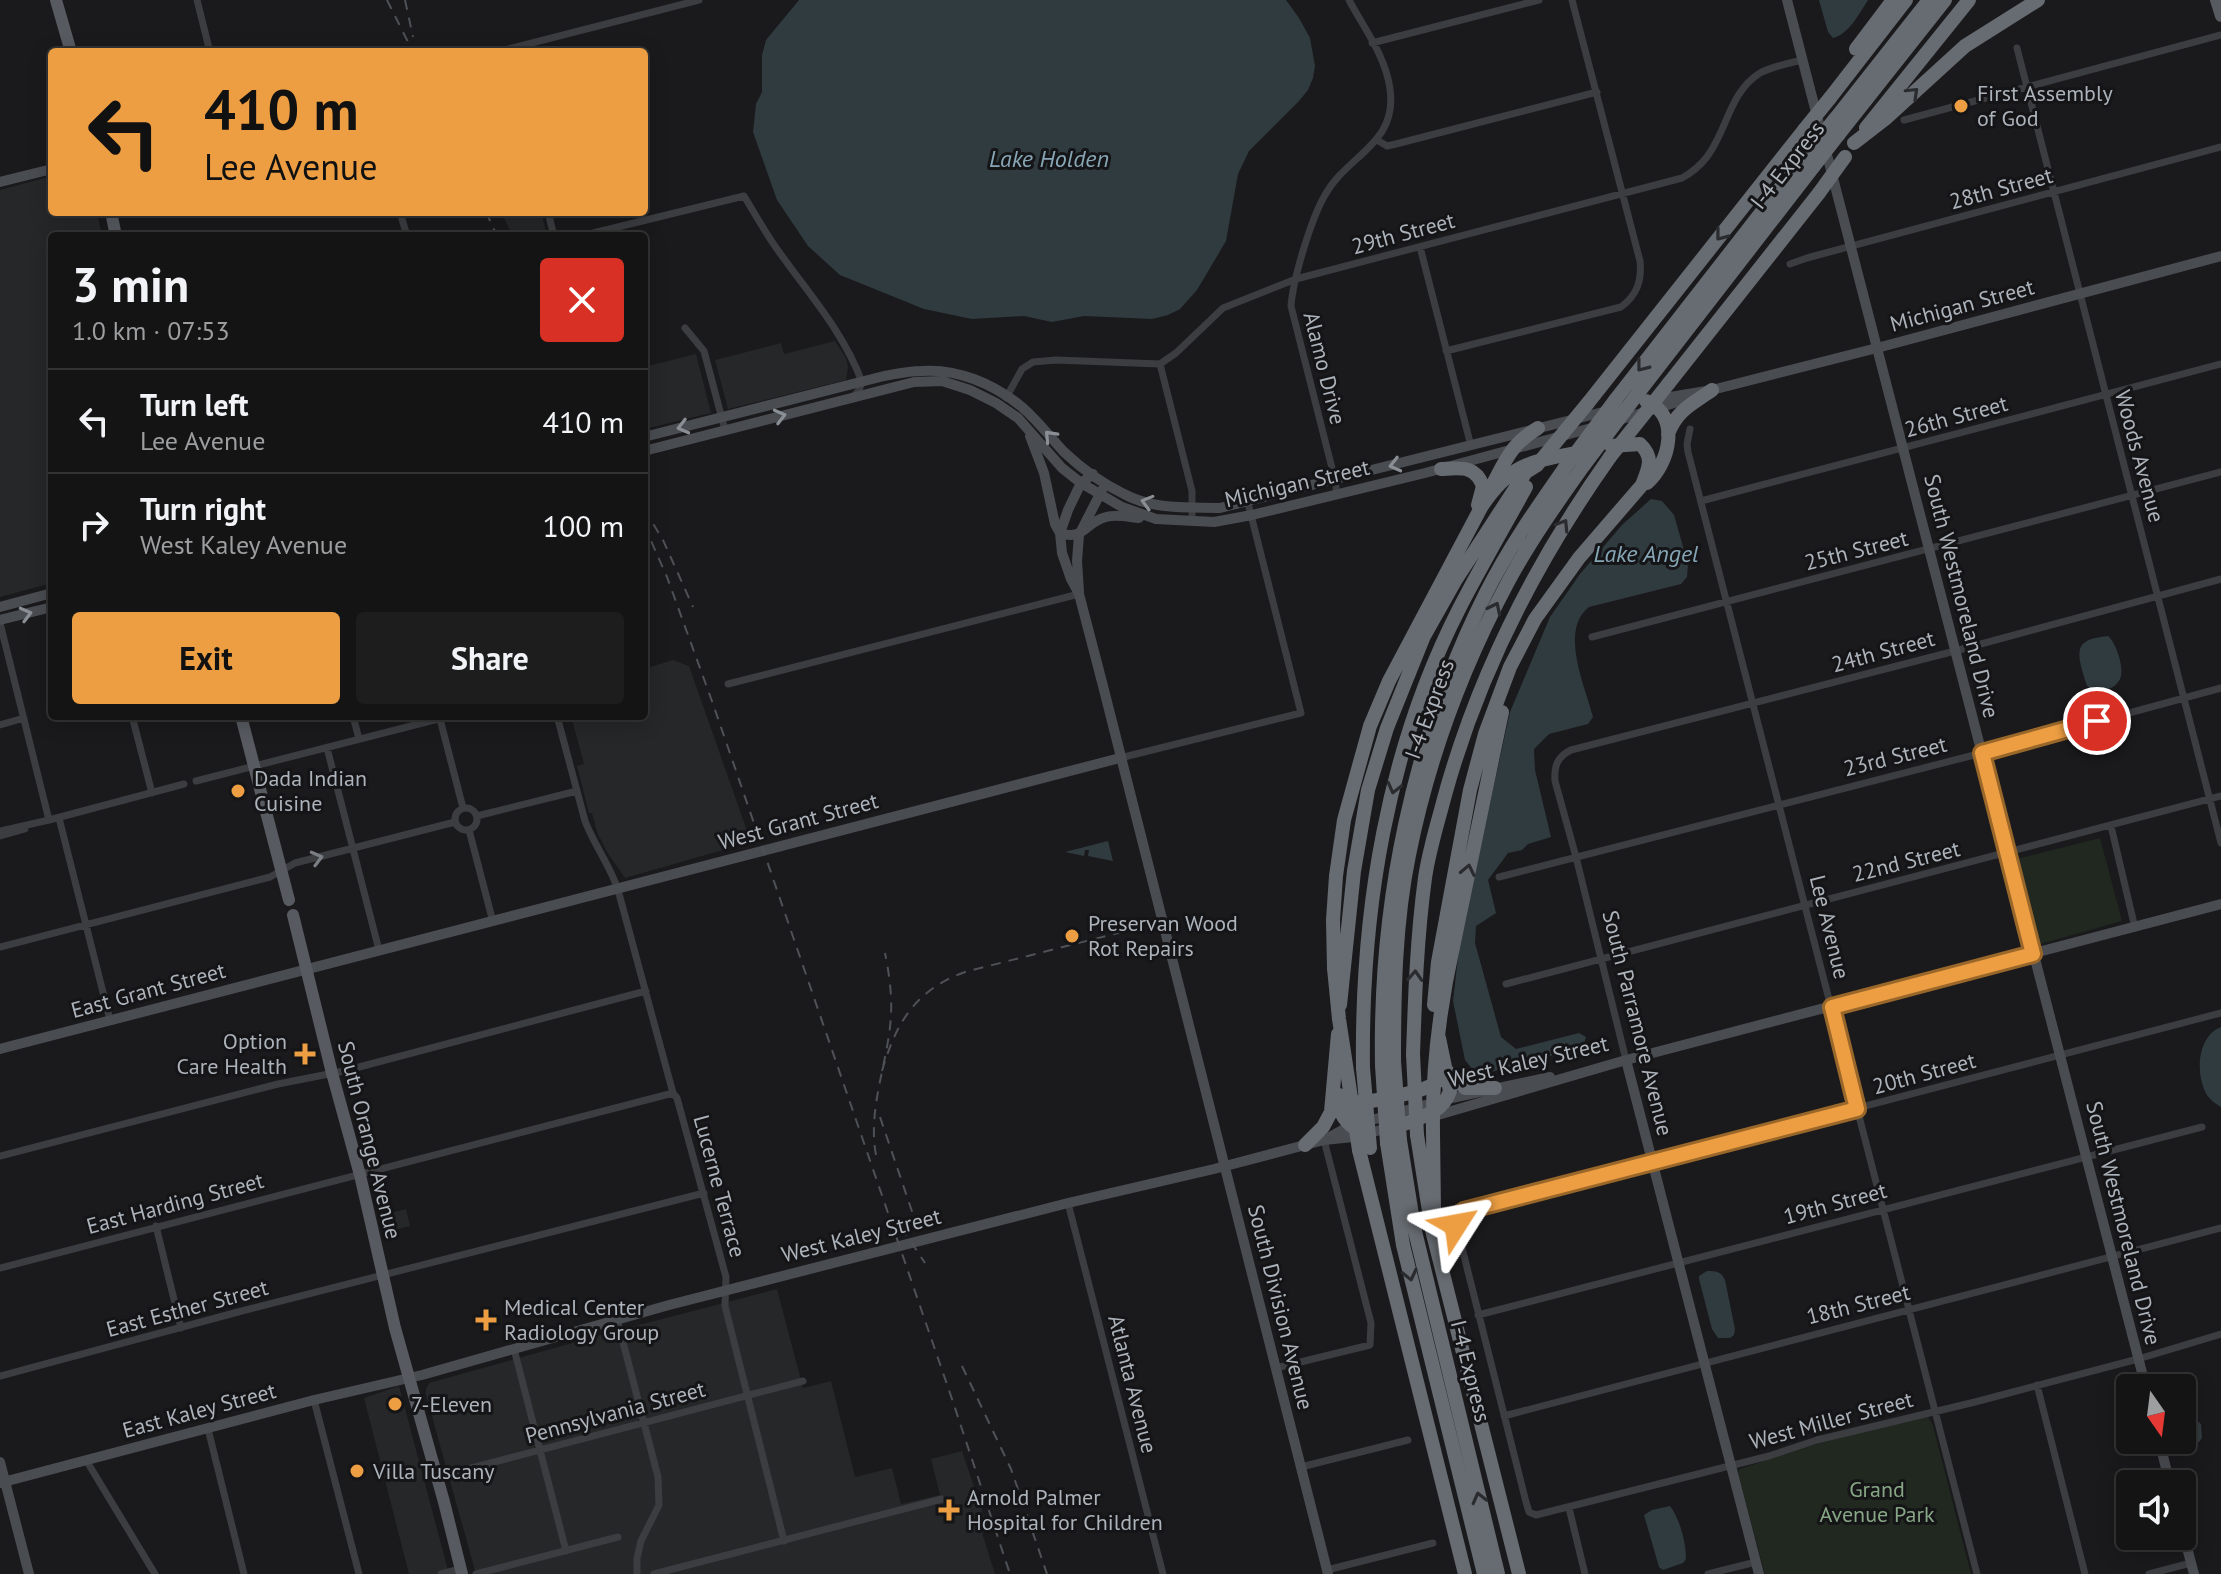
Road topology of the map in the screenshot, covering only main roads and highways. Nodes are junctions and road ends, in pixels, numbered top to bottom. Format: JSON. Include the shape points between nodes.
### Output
{"nodes":[{"id":1,"x":56,"y":0,"type":"edge"},
{"id":2,"x":1893,"y":0,"type":"edge"},
{"id":3,"x":1906,"y":0,"type":"edge"},
{"id":4,"x":1929,"y":0,"type":"edge"},
{"id":5,"x":1945,"y":0,"type":"edge"},
{"id":6,"x":1969,"y":0,"type":"edge"},
{"id":7,"x":2038,"y":0,"type":"edge"},
{"id":8,"x":2216,"y":0,"type":"edge"},
{"id":9,"x":2221,"y":16,"type":"edge"},
{"id":10,"x":70,"y":48,"type":"edge"},
{"id":11,"x":1830,"y":98,"type":"junction"},
{"id":12,"x":1854,"y":143,"type":"junction"},
{"id":13,"x":1712,"y":390,"type":"road end"},
{"id":14,"x":1642,"y":396,"type":"junction"},
{"id":15,"x":1538,"y":428,"type":"road end"},
{"id":16,"x":1668,"y":434,"type":"junction"},
{"id":17,"x":1537,"y":465,"type":"junction"},
{"id":18,"x":1441,"y":469,"type":"road end"},
{"id":19,"x":1642,"y":485,"type":"junction"},
{"id":20,"x":1482,"y":506,"type":"junction"},
{"id":21,"x":1457,"y":552,"type":"junction"},
{"id":22,"x":1562,"y":581,"type":"junction"},
{"id":23,"x":1488,"y":669,"type":"junction"},
{"id":24,"x":1397,"y":670,"type":"junction"},
{"id":25,"x":242,"y":720,"type":"edge"},
{"id":26,"x":289,"y":900,"type":"road end"},
{"id":27,"x":293,"y":915,"type":"road end"},
{"id":28,"x":1347,"y":932,"type":"junction"},
{"id":29,"x":1339,"y":971,"type":"junction"},
{"id":30,"x":1434,"y":1005,"type":"junction"},
{"id":31,"x":1442,"y":1050,"type":"junction"},
{"id":32,"x":1388,"y":1063,"type":"junction"},
{"id":33,"x":1447,"y":1071,"type":"junction"},
{"id":34,"x":1340,"y":1085,"type":"junction"},
{"id":35,"x":1495,"y":1088,"type":"road end"},
{"id":36,"x":1404,"y":1124,"type":"road end"},
{"id":37,"x":1425,"y":1133,"type":"junction"},
{"id":38,"x":1394,"y":1142,"type":"junction"},
{"id":39,"x":1366,"y":1143,"type":"junction"},
{"id":40,"x":1305,"y":1145,"type":"road end"},
{"id":41,"x":461,"y":1572,"type":"edge"},
{"id":42,"x":1465,"y":1574,"type":"edge"},
{"id":43,"x":1484,"y":1574,"type":"edge"},
{"id":44,"x":1498,"y":1574,"type":"edge"},
{"id":45,"x":1519,"y":1574,"type":"edge"}],
"edges":[{"from":1,"to":10,"type":"main road"},
{"from":2,"to":11,"type":"highway","via":[[1837,74]]},
{"from":3,"to":11,"type":"highway"},
{"from":4,"to":32,"type":"highway","name":"I-4 Express","one_way":true,"bridge":true,"via":[[1616,399],[1523,528],[1486,594],[1434,722],[1398,855],[1383,987]]},
{"from":5,"to":14,"type":"highway","name":"I-4 Express","bridge":true},
{"from":6,"to":12,"type":"highway"},
{"from":12,"to":7,"type":"highway","one_way":true,"via":[[1965,46]]},
{"from":8,"to":9,"type":"main road"},
{"from":11,"to":17,"type":"highway","one_way":true,"bridge":true},
{"from":23,"to":12,"type":"highway","one_way":true,"bridge":true,"via":[[1576,505]]},
{"from":13,"to":16,"type":"highway","via":[[1683,410]]},
{"from":14,"to":16,"type":"highway","via":[[1660,409]]},
{"from":32,"to":14,"type":"highway","name":"I-4 Express","one_way":true,"bridge":true,"via":[[1408,856],[1433,758],[1469,662],[1540,528]]},
{"from":15,"to":20,"type":"highway","via":[[1511,449]]},
{"from":16,"to":19,"type":"highway","via":[[1663,465]]},
{"from":17,"to":28,"type":"highway","via":[[1526,472],[1455,581],[1408,674],[1368,790]]},
{"from":17,"to":39,"type":"highway","one_way":true,"bridge":true,"via":[[1458,610],[1399,766],[1382,840],[1364,990]]},
{"from":18,"to":21,"type":"highway","via":[[1469,469],[1483,486]]},
{"from":19,"to":20,"type":"highway","via":[[1650,460],[1640,444],[1628,443],[1523,466],[1497,484]]},
{"from":19,"to":22,"type":"highway"},
{"from":20,"to":21,"type":"highway"},
{"from":21,"to":24,"type":"highway"},
{"from":22,"to":30,"type":"highway","via":[[1522,640],[1480,752],[1446,913]]},
{"from":37,"to":22,"type":"highway","one_way":true,"bridge":true,"via":[[1443,995],[1499,721],[1516,669]]},
{"from":23,"to":30,"type":"highway","via":[[1436,917]]},
{"from":37,"to":23,"type":"highway","one_way":true,"bridge":true,"via":[[1413,1054],[1426,875],[1454,763]]},
{"from":24,"to":28,"type":"highway","via":[[1372,737],[1352,818]]},
{"from":24,"to":29,"type":"highway","via":[[1370,726],[1344,820],[1334,897]]},
{"from":25,"to":26,"type":"main road","name":"South Orange Avenue"},
{"from":27,"to":41,"type":"main road","name":"South Orange Avenue"},
{"from":28,"to":29,"type":"highway"},
{"from":29,"to":34,"type":"highway","via":[[1345,1009]]},
{"from":29,"to":39,"type":"highway","bridge":true,"via":[[1339,1019]]},
{"from":29,"to":40,"type":"highway","via":[[1331,1112]]},
{"from":30,"to":31,"type":"highway"},
{"from":31,"to":33,"type":"highway"},
{"from":31,"to":34,"type":"highway","via":[[1442,1077],[1425,1088],[1362,1103],[1345,1095]]},
{"from":32,"to":38,"type":"highway","name":"I-4 Express","bridge":true},
{"from":33,"to":35,"type":"highway","via":[[1465,1088]]},
{"from":33,"to":36,"type":"highway","via":[[1447,1099],[1436,1112]]},
{"from":34,"to":39,"type":"highway","via":[[1341,1112]]},
{"from":37,"to":45,"type":"highway","via":[[1435,1198],[1432,1230]]},
{"from":38,"to":43,"type":"highway","name":"I-4 Express","one_way":true,"via":[[1403,1245]]},
{"from":44,"to":38,"type":"highway","name":"I-4 Express","one_way":true},
{"from":39,"to":42,"type":"highway","via":[[1389,1265]]}]}
